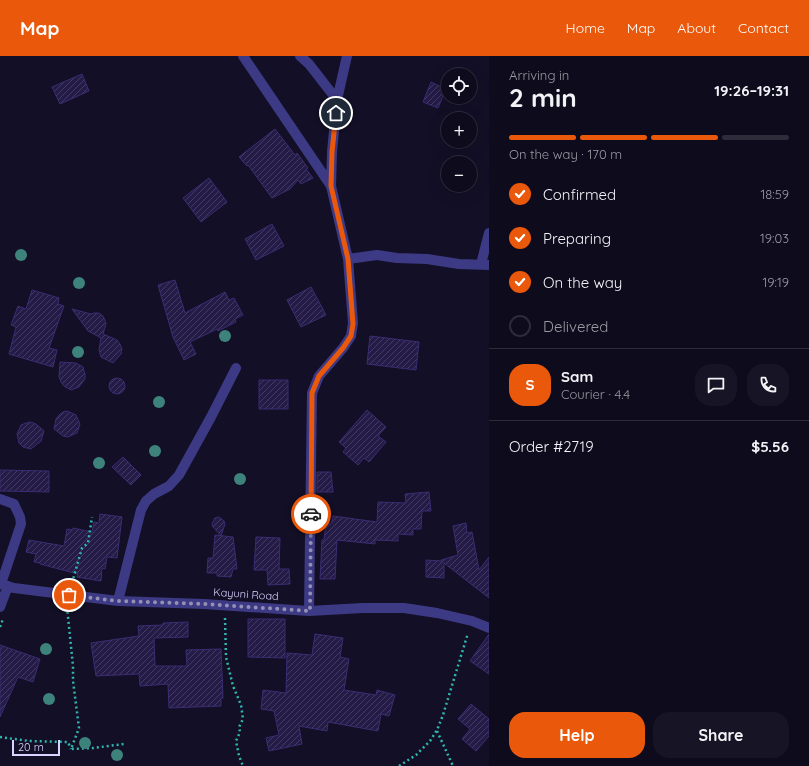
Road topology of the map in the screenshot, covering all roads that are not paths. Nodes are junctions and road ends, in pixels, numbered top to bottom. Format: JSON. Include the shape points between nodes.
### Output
{"nodes":[{"id":1,"x":243,"y":56,"type":"edge"},
{"id":2,"x":300,"y":56,"type":"edge"},
{"id":3,"x":347,"y":56,"type":"edge"},
{"id":4,"x":337,"y":100,"type":"junction"},
{"id":5,"x":331,"y":186,"type":"junction"},
{"id":6,"x":489,"y":233,"type":"edge"},
{"id":7,"x":348,"y":259,"type":"junction"},
{"id":8,"x":485,"y":265,"type":"edge"},
{"id":9,"x":236,"y":368,"type":"dead end"},
{"id":10,"x":0,"y":499,"type":"edge"},
{"id":11,"x":3,"y":585,"type":"edge"},
{"id":12,"x":118,"y":601,"type":"junction"},
{"id":13,"x":0,"y":608,"type":"edge"},
{"id":14,"x":310,"y":611,"type":"junction"},
{"id":15,"x":489,"y":628,"type":"edge"}],
"edges":[{"from":1,"to":5,"type":"street"},
{"from":2,"to":4,"type":"street"},
{"from":3,"to":4,"type":"street"},
{"from":4,"to":5,"type":"street"},
{"from":5,"to":7,"type":"street"},
{"from":6,"to":8,"type":"street"},
{"from":7,"to":8,"type":"street","via":[[377,255]]},
{"from":7,"to":14,"type":"street","via":[[353,324],[351,336],[319,376],[312,393]]},
{"from":9,"to":12,"type":"street","via":[[178,475],[169,486],[146,500],[141,510]]},
{"from":10,"to":11,"type":"street","via":[[14,504],[21,524]]},
{"from":11,"to":12,"type":"street","name":"Kayuni Road"},
{"from":11,"to":13,"type":"street"},
{"from":12,"to":14,"type":"street","name":"Kayuni Road"},
{"from":14,"to":15,"type":"street","name":"Kayuni Road","via":[[404,608],[472,621]]}]}
